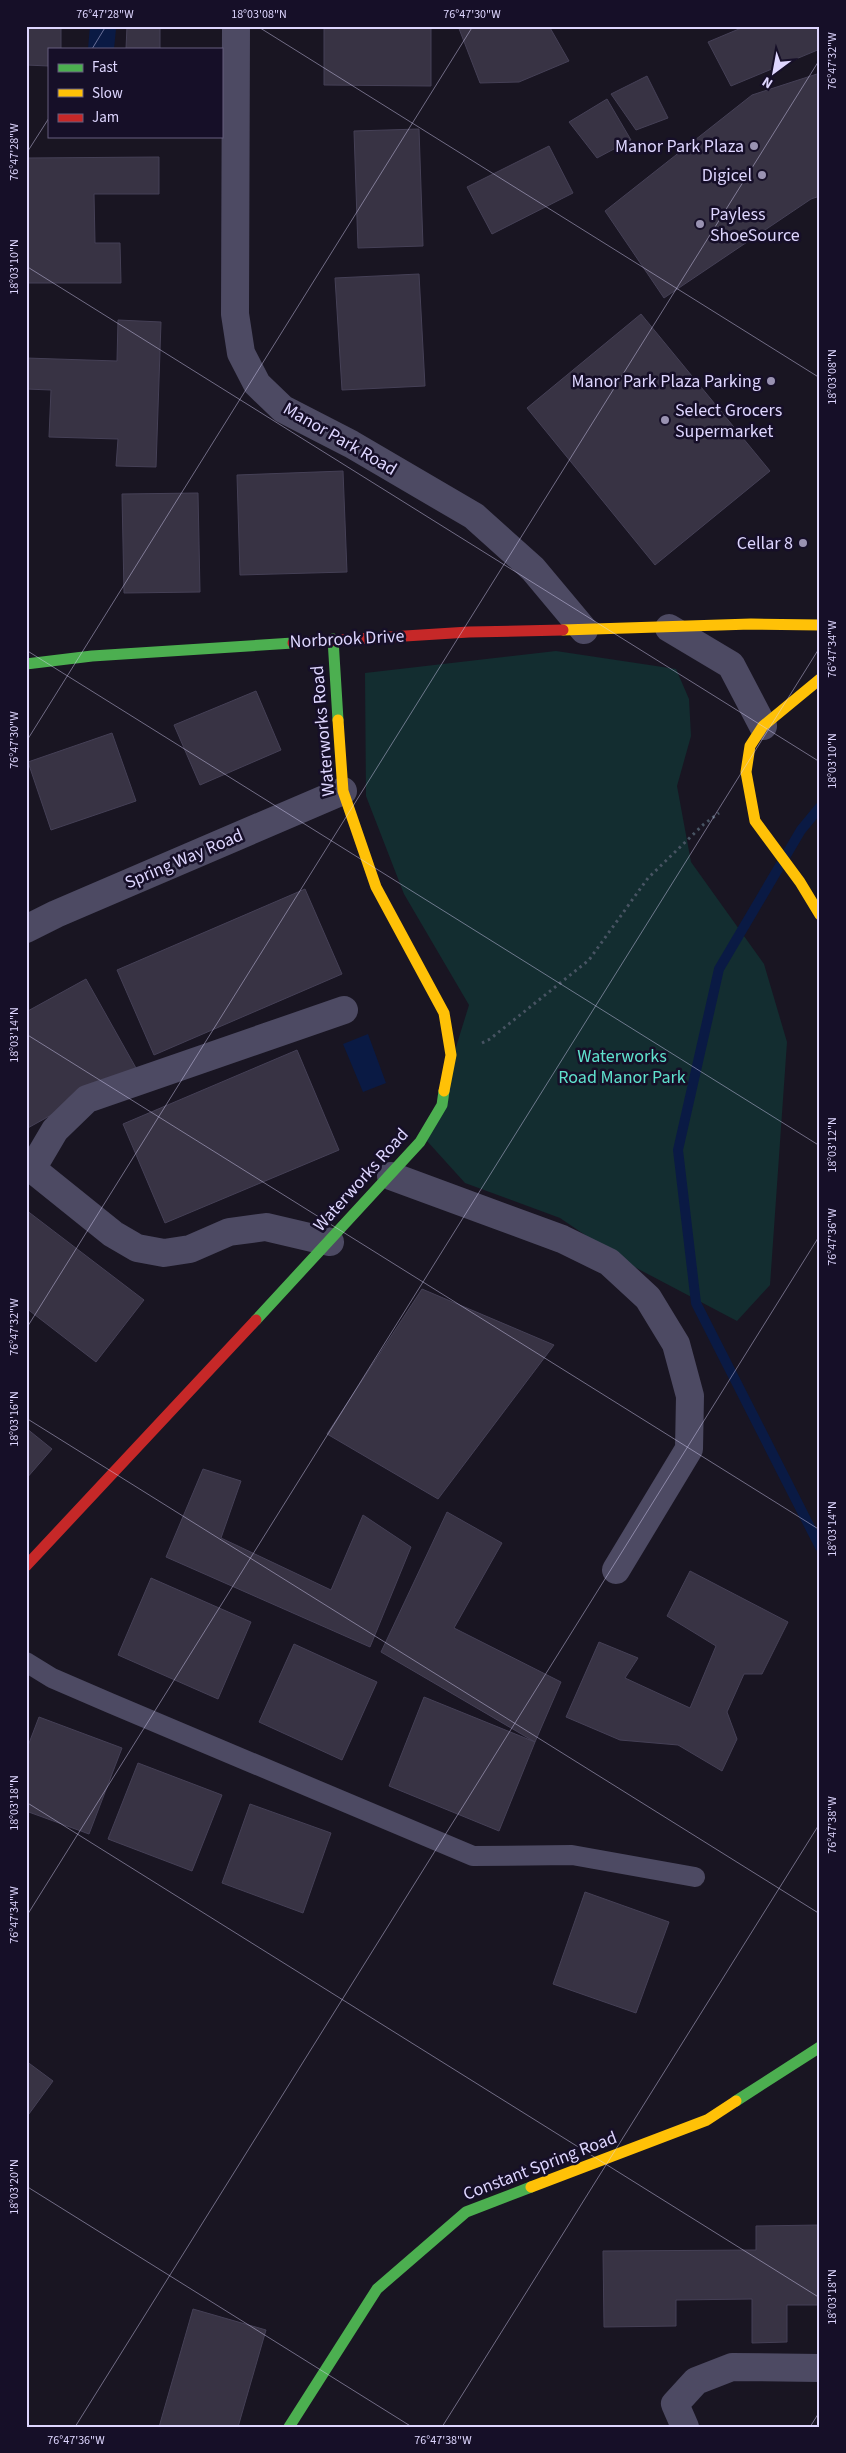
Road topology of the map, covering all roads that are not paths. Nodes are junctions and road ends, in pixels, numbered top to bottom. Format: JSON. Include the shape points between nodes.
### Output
{"nodes":[{"id":1,"x":236,"y":26,"type":"edge"},
{"id":2,"x":820,"y":625,"type":"edge"},
{"id":3,"x":669,"y":628,"type":"junction"},
{"id":4,"x":584,"y":630,"type":"junction"},
{"id":5,"x":333,"y":639,"type":"junction"},
{"id":6,"x":26,"y":664,"type":"edge"},
{"id":7,"x":820,"y":679,"type":"edge"},
{"id":8,"x":763,"y":726,"type":"junction"},
{"id":9,"x":343,"y":791,"type":"junction"},
{"id":10,"x":818,"y":910,"type":"edge"},
{"id":11,"x":26,"y":929,"type":"edge"},
{"id":12,"x":344,"y":1010,"type":"dead end"},
{"id":13,"x":29,"y":1167,"type":"edge"},
{"id":14,"x":391,"y":1176,"type":"junction"},
{"id":15,"x":330,"y":1242,"type":"junction"},
{"id":16,"x":26,"y":1566,"type":"edge"},
{"id":17,"x":616,"y":1570,"type":"dead end"},
{"id":18,"x":26,"y":1662,"type":"edge"},
{"id":19,"x":694,"y":1877,"type":"dead end"},
{"id":20,"x":820,"y":2047,"type":"edge"},
{"id":21,"x":820,"y":2368,"type":"edge"},
{"id":22,"x":289,"y":2427,"type":"edge"},
{"id":23,"x":685,"y":2427,"type":"edge"}],
"edges":[{"from":1,"to":4,"type":"street","name":"Manor Park Road","via":[[235,314],[241,354],[257,384],[283,408],[474,516],[533,569]]},
{"from":2,"to":3,"type":"street","name":"Norbrook Drive"},
{"from":3,"to":4,"type":"street","name":"Norbrook Drive"},
{"from":3,"to":8,"type":"street","via":[[730,666]]},
{"from":4,"to":5,"type":"street","name":"Norbrook Drive"},
{"from":5,"to":6,"type":"street","name":"Norbrook Drive","via":[[92,656]]},
{"from":5,"to":9,"type":"street","name":"Waterworks Road"},
{"from":7,"to":8,"type":"street"},
{"from":8,"to":10,"type":"street","via":[[750,746],[746,772],[755,820]]},
{"from":9,"to":11,"type":"street","name":"Spring Way Road"},
{"from":9,"to":14,"type":"street","name":"Waterworks Road","via":[[376,887],[444,1012],[451,1056],[442,1105],[420,1142]]},
{"from":12,"to":13,"type":"street","via":[[87,1099],[55,1130]]},
{"from":13,"to":15,"type":"street","via":[[113,1234],[137,1248],[164,1253],[190,1249],[229,1232],[266,1227]]},
{"from":14,"to":15,"type":"street","name":"Waterworks Road"},
{"from":14,"to":17,"type":"street","via":[[562,1238],[609,1262],[648,1298],[676,1344],[690,1396],[689,1449]]},
{"from":15,"to":16,"type":"street","name":"Waterworks Road"},
{"from":18,"to":19,"type":"lane","via":[[52,1678],[473,1856],[572,1855]]},
{"from":20,"to":22,"type":"street","name":"Constant Spring Road","via":[[706,2120],[466,2212],[377,2289]]},
{"from":21,"to":23,"type":"street","via":[[732,2366],[696,2381],[675,2404]]}]}
